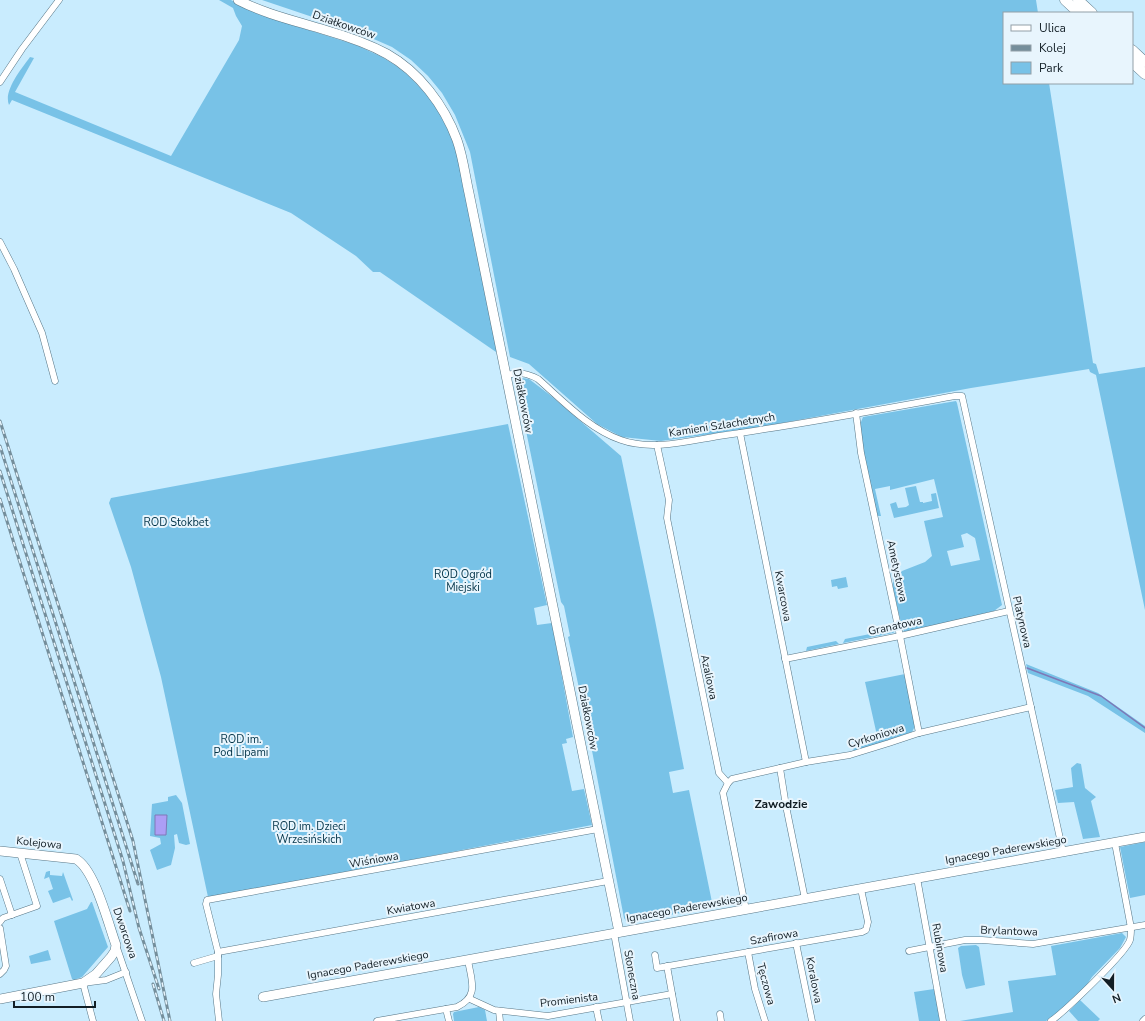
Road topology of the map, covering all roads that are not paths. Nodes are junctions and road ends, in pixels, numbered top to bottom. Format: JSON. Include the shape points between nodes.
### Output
{"nodes":[{"id":1,"x":59,"y":0,"type":"edge"},
{"id":2,"x":238,"y":0,"type":"edge"},
{"id":3,"x":1066,"y":0,"type":"edge"},
{"id":4,"x":1078,"y":0,"type":"edge"},
{"id":5,"x":1079,"y":12,"type":"edge"},
{"id":6,"x":1091,"y":12,"type":"edge"},
{"id":7,"x":1133,"y":51,"type":"edge"},
{"id":8,"x":1145,"y":62,"type":"edge"},
{"id":9,"x":1133,"y":63,"type":"edge"},
{"id":10,"x":1145,"y":74,"type":"edge"},
{"id":11,"x":0,"y":82,"type":"edge"},
{"id":12,"x":0,"y":242,"type":"edge"},
{"id":13,"x":506,"y":375,"type":"junction"},
{"id":14,"x":55,"y":381,"type":"dead end"},
{"id":15,"x":962,"y":396,"type":"joint"},
{"id":16,"x":856,"y":413,"type":"junction"},
{"id":17,"x":740,"y":433,"type":"junction"},
{"id":18,"x":657,"y":445,"type":"junction"},
{"id":19,"x":1009,"y":611,"type":"junction"},
{"id":20,"x":900,"y":636,"type":"junction"},
{"id":21,"x":785,"y":659,"type":"junction"},
{"id":22,"x":1031,"y":707,"type":"junction"},
{"id":23,"x":919,"y":732,"type":"junction"},
{"id":24,"x":806,"y":762,"type":"junction"},
{"id":25,"x":780,"y":768,"type":"junction"},
{"id":26,"x":728,"y":783,"type":"junction"},
{"id":27,"x":598,"y":829,"type":"junction"},
{"id":28,"x":1145,"y":837,"type":"edge"},
{"id":29,"x":1115,"y":843,"type":"junction"},
{"id":30,"x":0,"y":851,"type":"edge"},
{"id":31,"x":1063,"y":852,"type":"junction"},
{"id":32,"x":20,"y":853,"type":"junction"},
{"id":33,"x":76,"y":859,"type":"joint"},
{"id":34,"x":917,"y":878,"type":"junction"},
{"id":35,"x":0,"y":879,"type":"edge"},
{"id":36,"x":608,"y":881,"type":"junction"},
{"id":37,"x":861,"y":888,"type":"junction"},
{"id":38,"x":805,"y":899,"type":"junction"},
{"id":39,"x":746,"y":910,"type":"junction"},
{"id":40,"x":12,"y":915,"type":"junction"},
{"id":41,"x":0,"y":922,"type":"edge"},
{"id":42,"x":1145,"y":925,"type":"edge"},
{"id":43,"x":0,"y":928,"type":"edge"},
{"id":44,"x":1131,"y":928,"type":"junction"},
{"id":45,"x":616,"y":933,"type":"junction"},
{"id":46,"x":796,"y":943,"type":"junction"},
{"id":47,"x":116,"y":944,"type":"junction"},
{"id":48,"x":930,"y":947,"type":"junction"},
{"id":49,"x":909,"y":951,"type":"dead end"},
{"id":50,"x":748,"y":952,"type":"junction"},
{"id":51,"x":218,"y":954,"type":"junction"},
{"id":52,"x":655,"y":955,"type":"dead end"},
{"id":53,"x":468,"y":960,"type":"junction"},
{"id":54,"x":194,"y":963,"type":"dead end"},
{"id":55,"x":667,"y":966,"type":"junction"},
{"id":56,"x":126,"y":972,"type":"junction"},
{"id":57,"x":0,"y":974,"type":"edge"},
{"id":58,"x":83,"y":983,"type":"junction"},
{"id":59,"x":672,"y":994,"type":"junction"},
{"id":60,"x":263,"y":997,"type":"dead end"},
{"id":61,"x":470,"y":998,"type":"junction"},
{"id":62,"x":0,"y":999,"type":"edge"},
{"id":63,"x":627,"y":1002,"type":"junction"},
{"id":64,"x":446,"y":1008,"type":"junction"},
{"id":65,"x":596,"y":1008,"type":"junction"},
{"id":66,"x":499,"y":1011,"type":"junction"},
{"id":67,"x":720,"y":1014,"type":"dead end"},
{"id":68,"x":548,"y":1018,"type":"edge"},
{"id":69,"x":397,"y":1019,"type":"edge"},
{"id":70,"x":1145,"y":1019,"type":"edge"},
{"id":71,"x":94,"y":1021,"type":"edge"},
{"id":72,"x":142,"y":1021,"type":"edge"},
{"id":73,"x":219,"y":1021,"type":"edge"},
{"id":74,"x":378,"y":1021,"type":"edge"},
{"id":75,"x":449,"y":1021,"type":"edge"},
{"id":76,"x":500,"y":1021,"type":"edge"},
{"id":77,"x":599,"y":1021,"type":"edge"},
{"id":78,"x":630,"y":1021,"type":"edge"},
{"id":79,"x":677,"y":1021,"type":"edge"},
{"id":80,"x":721,"y":1021,"type":"edge"},
{"id":81,"x":766,"y":1021,"type":"edge"},
{"id":82,"x":812,"y":1021,"type":"edge"},
{"id":83,"x":943,"y":1021,"type":"edge"},
{"id":84,"x":1051,"y":1021,"type":"edge"},
{"id":85,"x":1143,"y":1021,"type":"edge"}],
"edges":[{"from":1,"to":11,"type":"street"},
{"from":2,"to":13,"type":"street","name":"Działkowców","via":[[262,11],[353,38],[381,50],[408,69],[432,94],[448,120],[461,154]]},
{"from":3,"to":5,"type":"main road"},
{"from":4,"to":6,"type":"main road"},
{"from":7,"to":8,"type":"main road"},
{"from":9,"to":10,"type":"main road"},
{"from":12,"to":14,"type":"street","via":[[42,333]]},
{"from":13,"to":18,"type":"street","name":"Kamieni Szlachetnych","via":[[522,372],[535,377],[604,433],[639,445]]},
{"from":13,"to":27,"type":"street","name":"Działkowców"},
{"from":15,"to":16,"type":"street","name":"Kamieni Szlachetnych"},
{"from":15,"to":19,"type":"street","name":"Platynowa"},
{"from":16,"to":17,"type":"street","name":"Kamieni Szlachetnych"},
{"from":16,"to":20,"type":"street","name":"Ametystowa","via":[[861,453]]},
{"from":17,"to":18,"type":"street","name":"Kamieni Szlachetnych"},
{"from":17,"to":21,"type":"street","name":"Kwarcowa"},
{"from":18,"to":26,"type":"street","name":"Azaliowa","via":[[669,500],[667,518],[719,773]]},
{"from":19,"to":20,"type":"street","name":"Granatowa"},
{"from":19,"to":22,"type":"street","name":"Platynowa"},
{"from":20,"to":21,"type":"street","name":"Granatowa"},
{"from":20,"to":23,"type":"street","name":"Ametystowa"},
{"from":21,"to":24,"type":"street","name":"Kwarcowa"},
{"from":22,"to":23,"type":"street","name":"Cyrkoniowa"},
{"from":22,"to":31,"type":"street","name":"Platynowa"},
{"from":23,"to":24,"type":"street","name":"Cyrkoniowa","via":[[850,755]]},
{"from":24,"to":25,"type":"street","name":"Cyrkoniowa"},
{"from":25,"to":26,"type":"street","name":"Cyrkoniowa","via":[[736,778]]},
{"from":25,"to":38,"type":"street"},
{"from":26,"to":39,"type":"street","via":[[724,793]]},
{"from":27,"to":36,"type":"street","name":"Działkowców"},
{"from":27,"to":51,"type":"street","name":"Wiśniowa","via":[[207,900]]},
{"from":28,"to":29,"type":"street","name":"Ignacego Paderewskiego"},
{"from":29,"to":31,"type":"street","name":"Ignacego Paderewskiego"},
{"from":29,"to":44,"type":"street"},
{"from":30,"to":32,"type":"street","name":"Kolejowa"},
{"from":31,"to":34,"type":"street","name":"Ignacego Paderewskiego"},
{"from":32,"to":33,"type":"street","name":"Kolejowa"},
{"from":32,"to":40,"type":"street","via":[[37,906]]},
{"from":33,"to":47,"type":"street","name":"Dworcowa","via":[[84,865],[91,876]]},
{"from":34,"to":37,"type":"street","name":"Ignacego Paderewskiego"},
{"from":34,"to":48,"type":"street","name":"Rubinowa"},
{"from":35,"to":40,"type":"street"},
{"from":36,"to":45,"type":"street","name":"Działkowców"},
{"from":36,"to":51,"type":"street","name":"Kwiatowa"},
{"from":37,"to":38,"type":"street","name":"Ignacego Paderewskiego"},
{"from":37,"to":46,"type":"street","name":"Szafirowa","via":[[868,922],[866,930]]},
{"from":38,"to":39,"type":"street","name":"Ignacego Paderewskiego"},
{"from":39,"to":45,"type":"street","name":"Ignacego Paderewskiego"},
{"from":40,"to":41,"type":"street","via":[[1,919]]},
{"from":42,"to":44,"type":"street"},
{"from":43,"to":57,"type":"street","via":[[6,966]]},
{"from":44,"to":48,"type":"street","name":"Brylantowa","via":[[1033,944],[965,940]]},
{"from":44,"to":84,"type":"street","via":[[1130,940],[1124,950]]},
{"from":45,"to":53,"type":"street","name":"Ignacego Paderewskiego"},
{"from":45,"to":63,"type":"street","name":"Słoneczna"},
{"from":46,"to":50,"type":"street","name":"Szafirowa"},
{"from":46,"to":82,"type":"street","name":"Koralowa"},
{"from":47,"to":56,"type":"street","name":"Dworcowa"},
{"from":47,"to":58,"type":"street","via":[[115,951],[108,961]]},
{"from":48,"to":49,"type":"street","name":"Brylantowa"},
{"from":48,"to":83,"type":"street","name":"Rubinowa"},
{"from":50,"to":55,"type":"street","name":"Szafirowa"},
{"from":50,"to":81,"type":"street","name":"Tęczowa","via":[[755,989]]},
{"from":51,"to":54,"type":"street","name":"Kwiatowa"},
{"from":51,"to":73,"type":"street","via":[[216,994]]},
{"from":52,"to":55,"type":"street","via":[[658,968]]},
{"from":53,"to":60,"type":"street","name":"Ignacego Paderewskiego"},
{"from":53,"to":61,"type":"street","via":[[472,987]]},
{"from":55,"to":59,"type":"street"},
{"from":56,"to":58,"type":"street","via":[[106,980]]},
{"from":56,"to":72,"type":"street","name":"Dworcowa"},
{"from":58,"to":62,"type":"street"},
{"from":58,"to":71,"type":"street"},
{"from":59,"to":63,"type":"street","name":"Promienista"},
{"from":59,"to":79,"type":"street"},
{"from":61,"to":64,"type":"street","via":[[457,1007]]},
{"from":61,"to":66,"type":"street","name":"Promienista"},
{"from":63,"to":65,"type":"street","name":"Promienista"},
{"from":63,"to":78,"type":"street","name":"Słoneczna"},
{"from":64,"to":69,"type":"street"},
{"from":64,"to":75,"type":"street"},
{"from":65,"to":68,"type":"street","name":"Promienista"},
{"from":65,"to":77,"type":"street"},
{"from":66,"to":68,"type":"street","name":"Promienista"},
{"from":66,"to":76,"type":"street"},
{"from":67,"to":80,"type":"street"},
{"from":69,"to":74,"type":"street"},
{"from":70,"to":85,"type":"street"}]}
